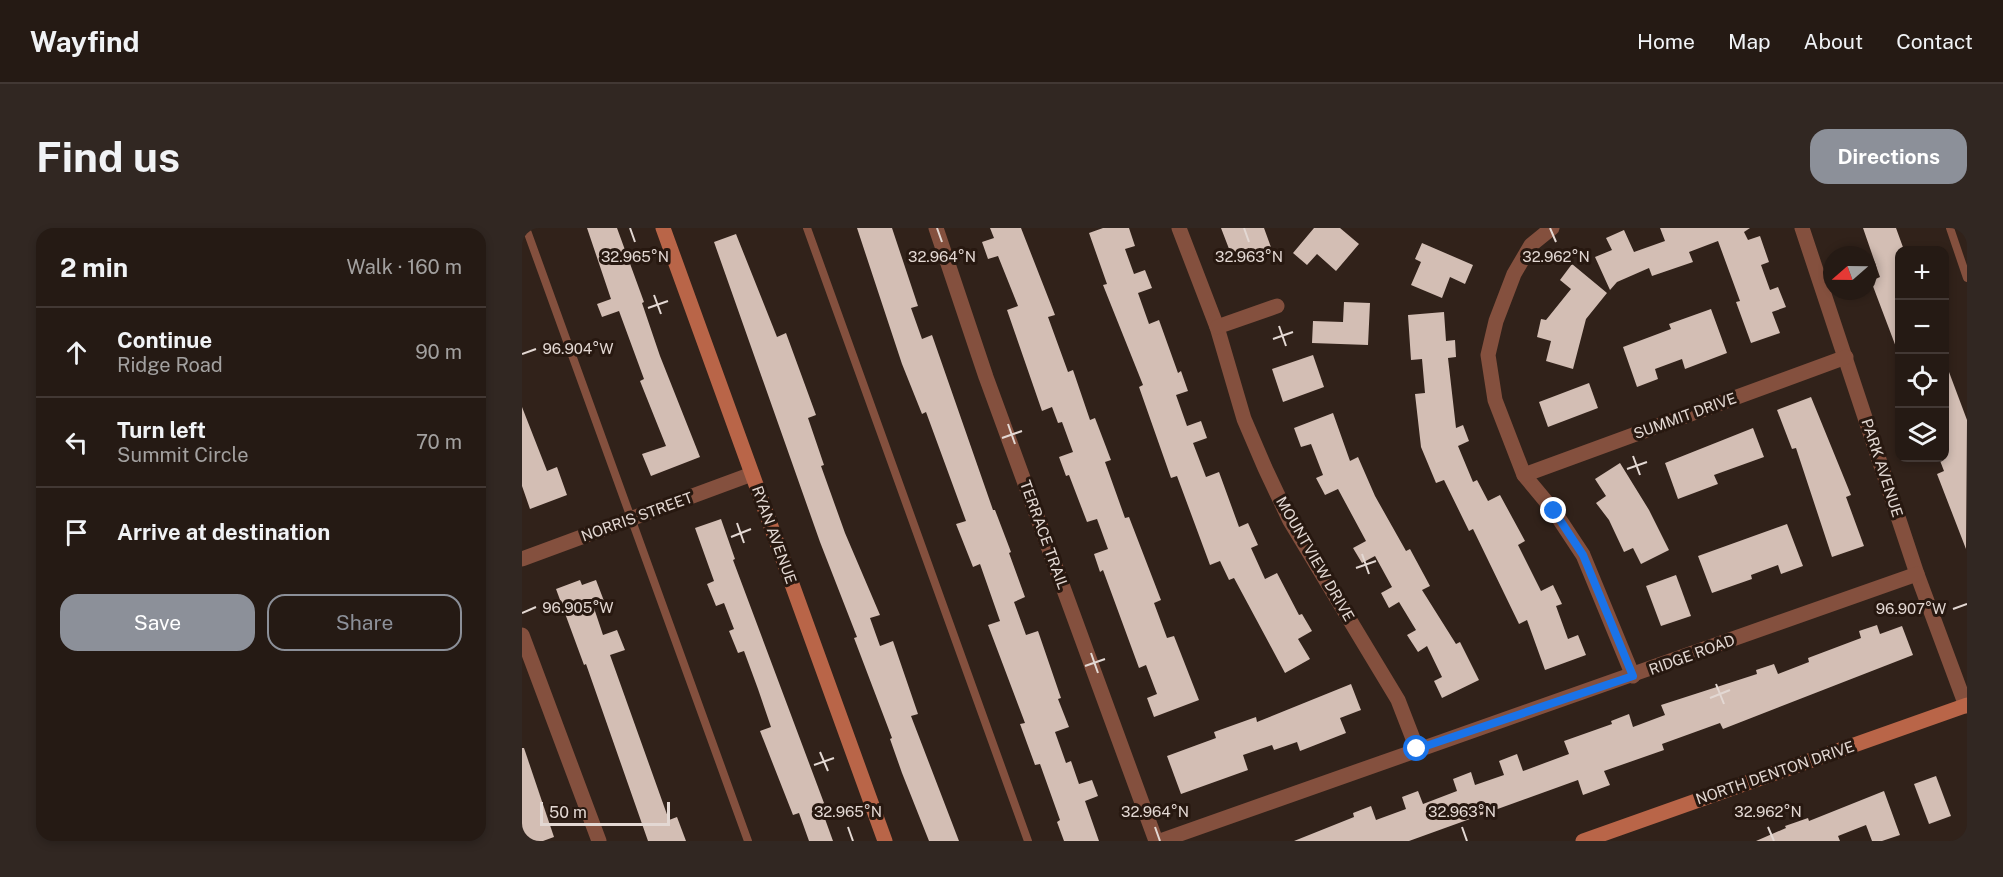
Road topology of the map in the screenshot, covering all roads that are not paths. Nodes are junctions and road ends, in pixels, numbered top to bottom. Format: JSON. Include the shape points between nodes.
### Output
{"nodes":[{"id":1,"x":526,"y":228,"type":"edge"},
{"id":2,"x":663,"y":228,"type":"edge"},
{"id":3,"x":807,"y":228,"type":"edge"},
{"id":4,"x":936,"y":228,"type":"edge"},
{"id":5,"x":1179,"y":228,"type":"edge"},
{"id":6,"x":1552,"y":228,"type":"edge"},
{"id":7,"x":1802,"y":228,"type":"edge"},
{"id":8,"x":1950,"y":228,"type":"edge"},
{"id":9,"x":1967,"y":278,"type":"edge"},
{"id":10,"x":1277,"y":306,"type":"dead end"},
{"id":11,"x":1217,"y":327,"type":"junction"},
{"id":12,"x":1845,"y":357,"type":"junction"},
{"id":13,"x":752,"y":474,"type":"junction"},
{"id":14,"x":1524,"y":475,"type":"junction"},
{"id":15,"x":631,"y":520,"type":"junction"},
{"id":16,"x":522,"y":559,"type":"edge"},
{"id":17,"x":1917,"y":574,"type":"junction"},
{"id":18,"x":522,"y":635,"type":"edge"},
{"id":19,"x":1633,"y":676,"type":"junction"},
{"id":20,"x":1966,"y":705,"type":"edge"},
{"id":21,"x":1417,"y":749,"type":"junction"},
{"id":22,"x":599,"y":841,"type":"edge"},
{"id":23,"x":748,"y":841,"type":"edge"},
{"id":24,"x":885,"y":841,"type":"edge"},
{"id":25,"x":1028,"y":841,"type":"edge"},
{"id":26,"x":1158,"y":841,"type":"edge"},
{"id":27,"x":1583,"y":841,"type":"edge"}],
"edges":[{"from":1,"to":15,"type":"lane"},
{"from":2,"to":13,"type":"street","name":"RYAN AVENUE"},
{"from":3,"to":25,"type":"lane"},
{"from":4,"to":26,"type":"street","name":"TERRACE TRAIL","via":[[986,377]]},
{"from":5,"to":11,"type":"street","name":"MOUNTVIEW DRIVE"},
{"from":6,"to":14,"type":"street","via":[[1531,245],[1514,274],[1488,355],[1496,400]]},
{"from":7,"to":12,"type":"street","name":"PARK AVENUE"},
{"from":8,"to":9,"type":"lane"},
{"from":10,"to":11,"type":"street"},
{"from":11,"to":21,"type":"street","name":"MOUNTVIEW DRIVE","via":[[1244,419],[1285,510],[1398,700]]},
{"from":12,"to":14,"type":"street","name":"SUMMIT DRIVE"},
{"from":12,"to":17,"type":"street","name":"PARK AVENUE"},
{"from":13,"to":15,"type":"street","name":"NORRIS STREET"},
{"from":13,"to":24,"type":"street","name":"RYAN AVENUE"},
{"from":14,"to":19,"type":"street","via":[[1583,555]]},
{"from":15,"to":16,"type":"street","name":"NORRIS STREET"},
{"from":15,"to":23,"type":"lane"},
{"from":17,"to":19,"type":"street","name":"RIDGE ROAD"},
{"from":17,"to":20,"type":"street","name":"PARK AVENUE"},
{"from":18,"to":22,"type":"street"},
{"from":19,"to":21,"type":"street","name":"RIDGE ROAD"},
{"from":20,"to":27,"type":"street","name":"NORTH DENTON DRIVE"},
{"from":21,"to":26,"type":"street","name":"RIDGE ROAD"}]}
